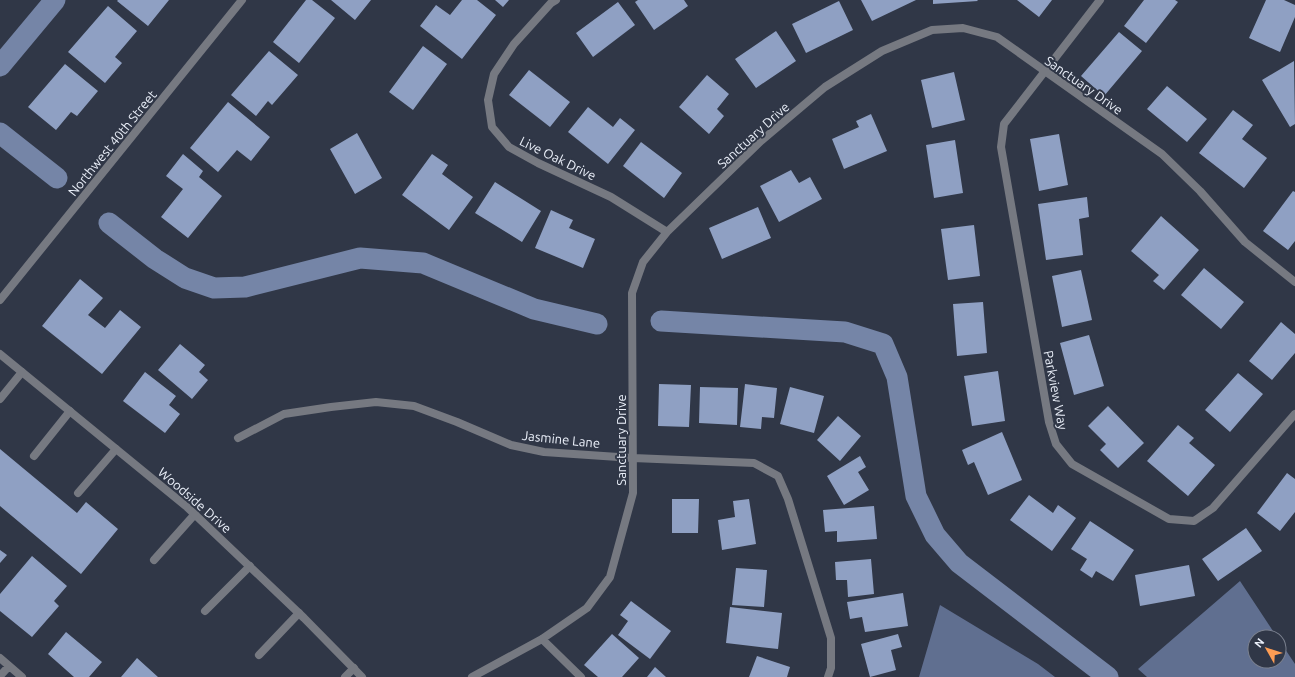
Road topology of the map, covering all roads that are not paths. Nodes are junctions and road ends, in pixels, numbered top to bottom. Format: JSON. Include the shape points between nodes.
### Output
{"nodes":[{"id":1,"x":242,"y":0,"type":"edge"},
{"id":2,"x":556,"y":0,"type":"edge"},
{"id":3,"x":1100,"y":0,"type":"edge"},
{"id":4,"x":1044,"y":71,"type":"junction"},
{"id":5,"x":667,"y":232,"type":"junction"},
{"id":6,"x":1295,"y":282,"type":"edge"},
{"id":7,"x":0,"y":300,"type":"edge"},
{"id":8,"x":0,"y":354,"type":"edge"},
{"id":9,"x":22,"y":372,"type":"junction"},
{"id":10,"x":0,"y":399,"type":"edge"},
{"id":11,"x":70,"y":411,"type":"junction"},
{"id":12,"x":1295,"y":414,"type":"edge"},
{"id":13,"x":238,"y":438,"type":"dead end"},
{"id":14,"x":116,"y":449,"type":"junction"},
{"id":15,"x":34,"y":456,"type":"dead end"},
{"id":16,"x":633,"y":458,"type":"junction"},
{"id":17,"x":78,"y":493,"type":"dead end"},
{"id":18,"x":195,"y":514,"type":"junction"},
{"id":19,"x":154,"y":560,"type":"dead end"},
{"id":20,"x":250,"y":566,"type":"junction"},
{"id":21,"x":205,"y":611,"type":"dead end"},
{"id":22,"x":300,"y":613,"type":"junction"},
{"id":23,"x":542,"y":639,"type":"junction"},
{"id":24,"x":259,"y":655,"type":"dead end"},
{"id":25,"x":0,"y":658,"type":"edge"},
{"id":26,"x":9,"y":666,"type":"junction"},
{"id":27,"x":354,"y":668,"type":"junction"},
{"id":28,"x":0,"y":676,"type":"edge"},
{"id":29,"x":22,"y":677,"type":"edge"},
{"id":30,"x":345,"y":677,"type":"edge"},
{"id":31,"x":362,"y":677,"type":"edge"},
{"id":32,"x":472,"y":677,"type":"edge"},
{"id":33,"x":580,"y":677,"type":"edge"},
{"id":34,"x":828,"y":677,"type":"edge"}],
"edges":[{"from":1,"to":7,"type":"street","name":"Northwest 40th Street"},
{"from":2,"to":5,"type":"street","name":"Live Oak Drive","via":[[514,44],[494,74],[488,100],[492,127],[509,147],[611,197]]},
{"from":3,"to":4,"type":"street","name":"Parkview Way"},
{"from":4,"to":5,"type":"street","name":"Sanctuary Drive","via":[[997,37],[963,28],[932,30],[890,48],[825,87],[760,142]]},
{"from":4,"to":6,"type":"street","name":"Sanctuary Drive","via":[[1162,154],[1245,242]]},
{"from":4,"to":12,"type":"street","name":"Parkview Way","via":[[1004,124],[1001,147],[1049,422],[1056,444],[1072,464],[1169,519],[1194,521],[1213,508]]},
{"from":5,"to":16,"type":"street","name":"Sanctuary Drive","via":[[643,262],[632,292]]},
{"from":8,"to":9,"type":"street","name":"Woodside Drive"},
{"from":9,"to":10,"type":"street"},
{"from":9,"to":11,"type":"street","name":"Woodside Drive"},
{"from":11,"to":14,"type":"street","name":"Woodside Drive"},
{"from":11,"to":15,"type":"street"},
{"from":13,"to":16,"type":"street","name":"Jasmine Lane","via":[[284,414],[376,402],[414,406],[510,445],[544,452]]},
{"from":14,"to":17,"type":"street"},
{"from":14,"to":18,"type":"street","name":"Woodside Drive"},
{"from":16,"to":23,"type":"street","name":"Sanctuary Drive","via":[[633,493],[610,577],[587,608]]},
{"from":16,"to":34,"type":"street","name":"Jasmine Lane","via":[[754,463],[778,476],[788,499],[831,638],[832,668]]},
{"from":18,"to":19,"type":"street"},
{"from":18,"to":20,"type":"street","name":"Woodside Drive"},
{"from":20,"to":21,"type":"street"},
{"from":20,"to":22,"type":"street","name":"Woodside Drive"},
{"from":22,"to":24,"type":"street"},
{"from":22,"to":27,"type":"street","name":"Woodside Drive"},
{"from":23,"to":32,"type":"street","name":"Sanctuary Drive"},
{"from":23,"to":33,"type":"street"},
{"from":25,"to":26,"type":"street"},
{"from":26,"to":28,"type":"street"},
{"from":26,"to":29,"type":"street"},
{"from":27,"to":30,"type":"street"},
{"from":27,"to":31,"type":"street","name":"Woodside Drive"}]}
